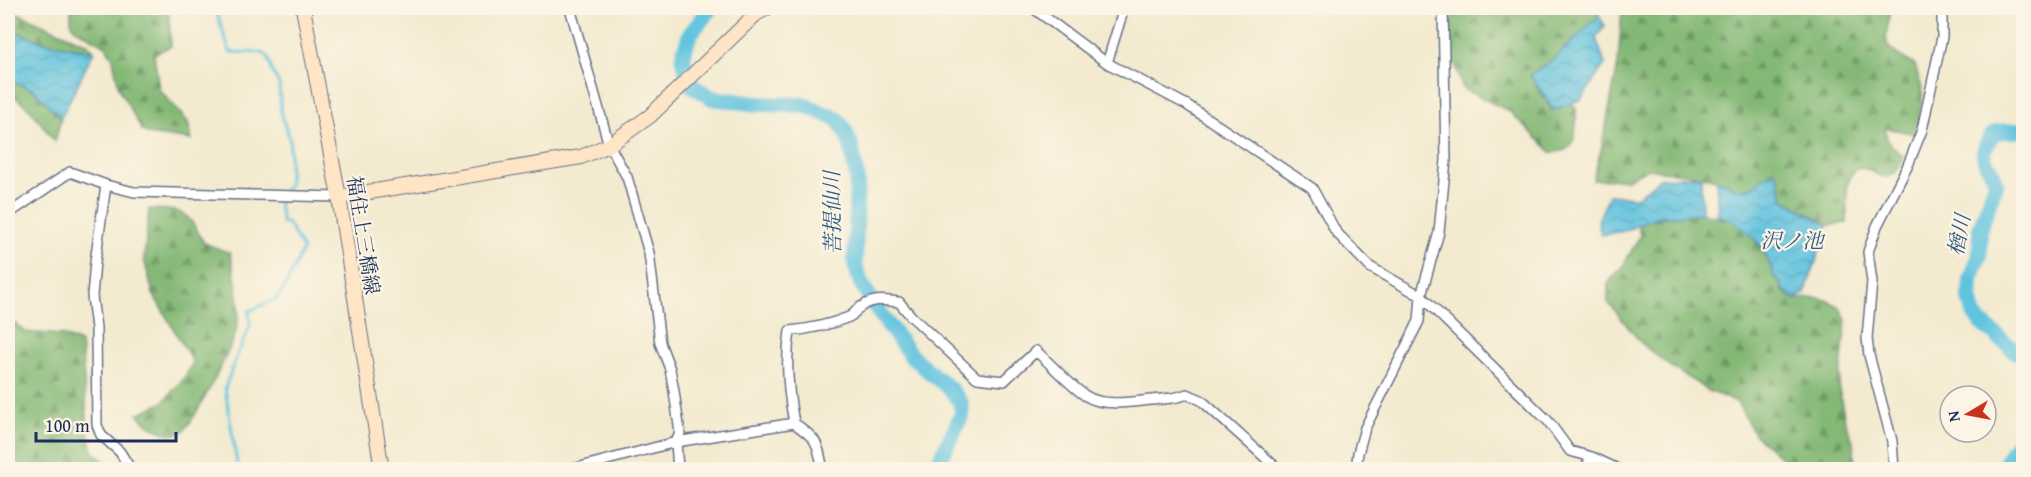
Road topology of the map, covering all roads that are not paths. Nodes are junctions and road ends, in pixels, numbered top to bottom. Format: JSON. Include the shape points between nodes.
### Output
{"nodes":[{"id":1,"x":303,"y":8,"type":"edge"},
{"id":2,"x":570,"y":8,"type":"edge"},
{"id":3,"x":767,"y":8,"type":"edge"},
{"id":4,"x":1033,"y":8,"type":"edge"},
{"id":5,"x":1124,"y":8,"type":"edge"},
{"id":6,"x":1443,"y":8,"type":"edge"},
{"id":7,"x":1942,"y":8,"type":"edge"},
{"id":8,"x":1107,"y":63,"type":"junction"},
{"id":9,"x":609,"y":145,"type":"junction"},
{"id":10,"x":106,"y":186,"type":"junction"},
{"id":11,"x":339,"y":197,"type":"junction"},
{"id":12,"x":8,"y":214,"type":"edge"},
{"id":13,"x":1421,"y":296,"type":"junction"},
{"id":14,"x":794,"y":423,"type":"junction"},
{"id":15,"x":676,"y":442,"type":"junction"},
{"id":16,"x":1592,"y":457,"type":"junction"},
{"id":17,"x":131,"y":470,"type":"edge"},
{"id":18,"x":382,"y":470,"type":"edge"},
{"id":19,"x":569,"y":470,"type":"edge"},
{"id":20,"x":678,"y":470,"type":"edge"},
{"id":21,"x":823,"y":470,"type":"edge"},
{"id":22,"x":1279,"y":470,"type":"edge"},
{"id":23,"x":1356,"y":470,"type":"edge"},
{"id":24,"x":1584,"y":470,"type":"edge"},
{"id":25,"x":1620,"y":470,"type":"edge"},
{"id":26,"x":1894,"y":470,"type":"edge"}],
"edges":[{"from":1,"to":11,"type":"street","name":"福住上三橋線"},
{"from":2,"to":9,"type":"street"},
{"from":3,"to":9,"type":"street","via":[[756,14],[650,116]]},
{"from":4,"to":8,"type":"street"},
{"from":5,"to":8,"type":"street"},
{"from":6,"to":13,"type":"street","via":[[1446,160],[1439,232]]},
{"from":7,"to":26,"type":"street","via":[[1942,37],[1922,130],[1868,252],[1872,282],[1869,355],[1892,441]]},
{"from":8,"to":13,"type":"street","via":[[1187,105],[1312,188],[1336,232],[1370,267]]},
{"from":9,"to":11,"type":"street","via":[[581,157]]},
{"from":9,"to":15,"type":"street","via":[[627,177],[649,253],[660,343],[674,391],[680,433]]},
{"from":10,"to":11,"type":"street","via":[[134,192]]},
{"from":10,"to":12,"type":"street","via":[[70,172]]},
{"from":10,"to":17,"type":"street","via":[[92,296],[97,425]]},
{"from":11,"to":18,"type":"street","name":"福住上三橋線"},
{"from":13,"to":16,"type":"street","via":[[1548,421],[1570,451]]},
{"from":13,"to":23,"type":"street","via":[[1419,321],[1365,428]]},
{"from":14,"to":15,"type":"street"},
{"from":14,"to":21,"type":"street","via":[[813,436]]},
{"from":14,"to":22,"type":"street","via":[[788,388],[790,331],[830,324],[877,299],[899,302],[977,378],[1004,381],[1036,351],[1087,397],[1127,403],[1175,399],[1187,394],[1201,400]]},
{"from":15,"to":19,"type":"street"},
{"from":15,"to":20,"type":"street"},
{"from":16,"to":24,"type":"street"},
{"from":16,"to":25,"type":"street"}]}
